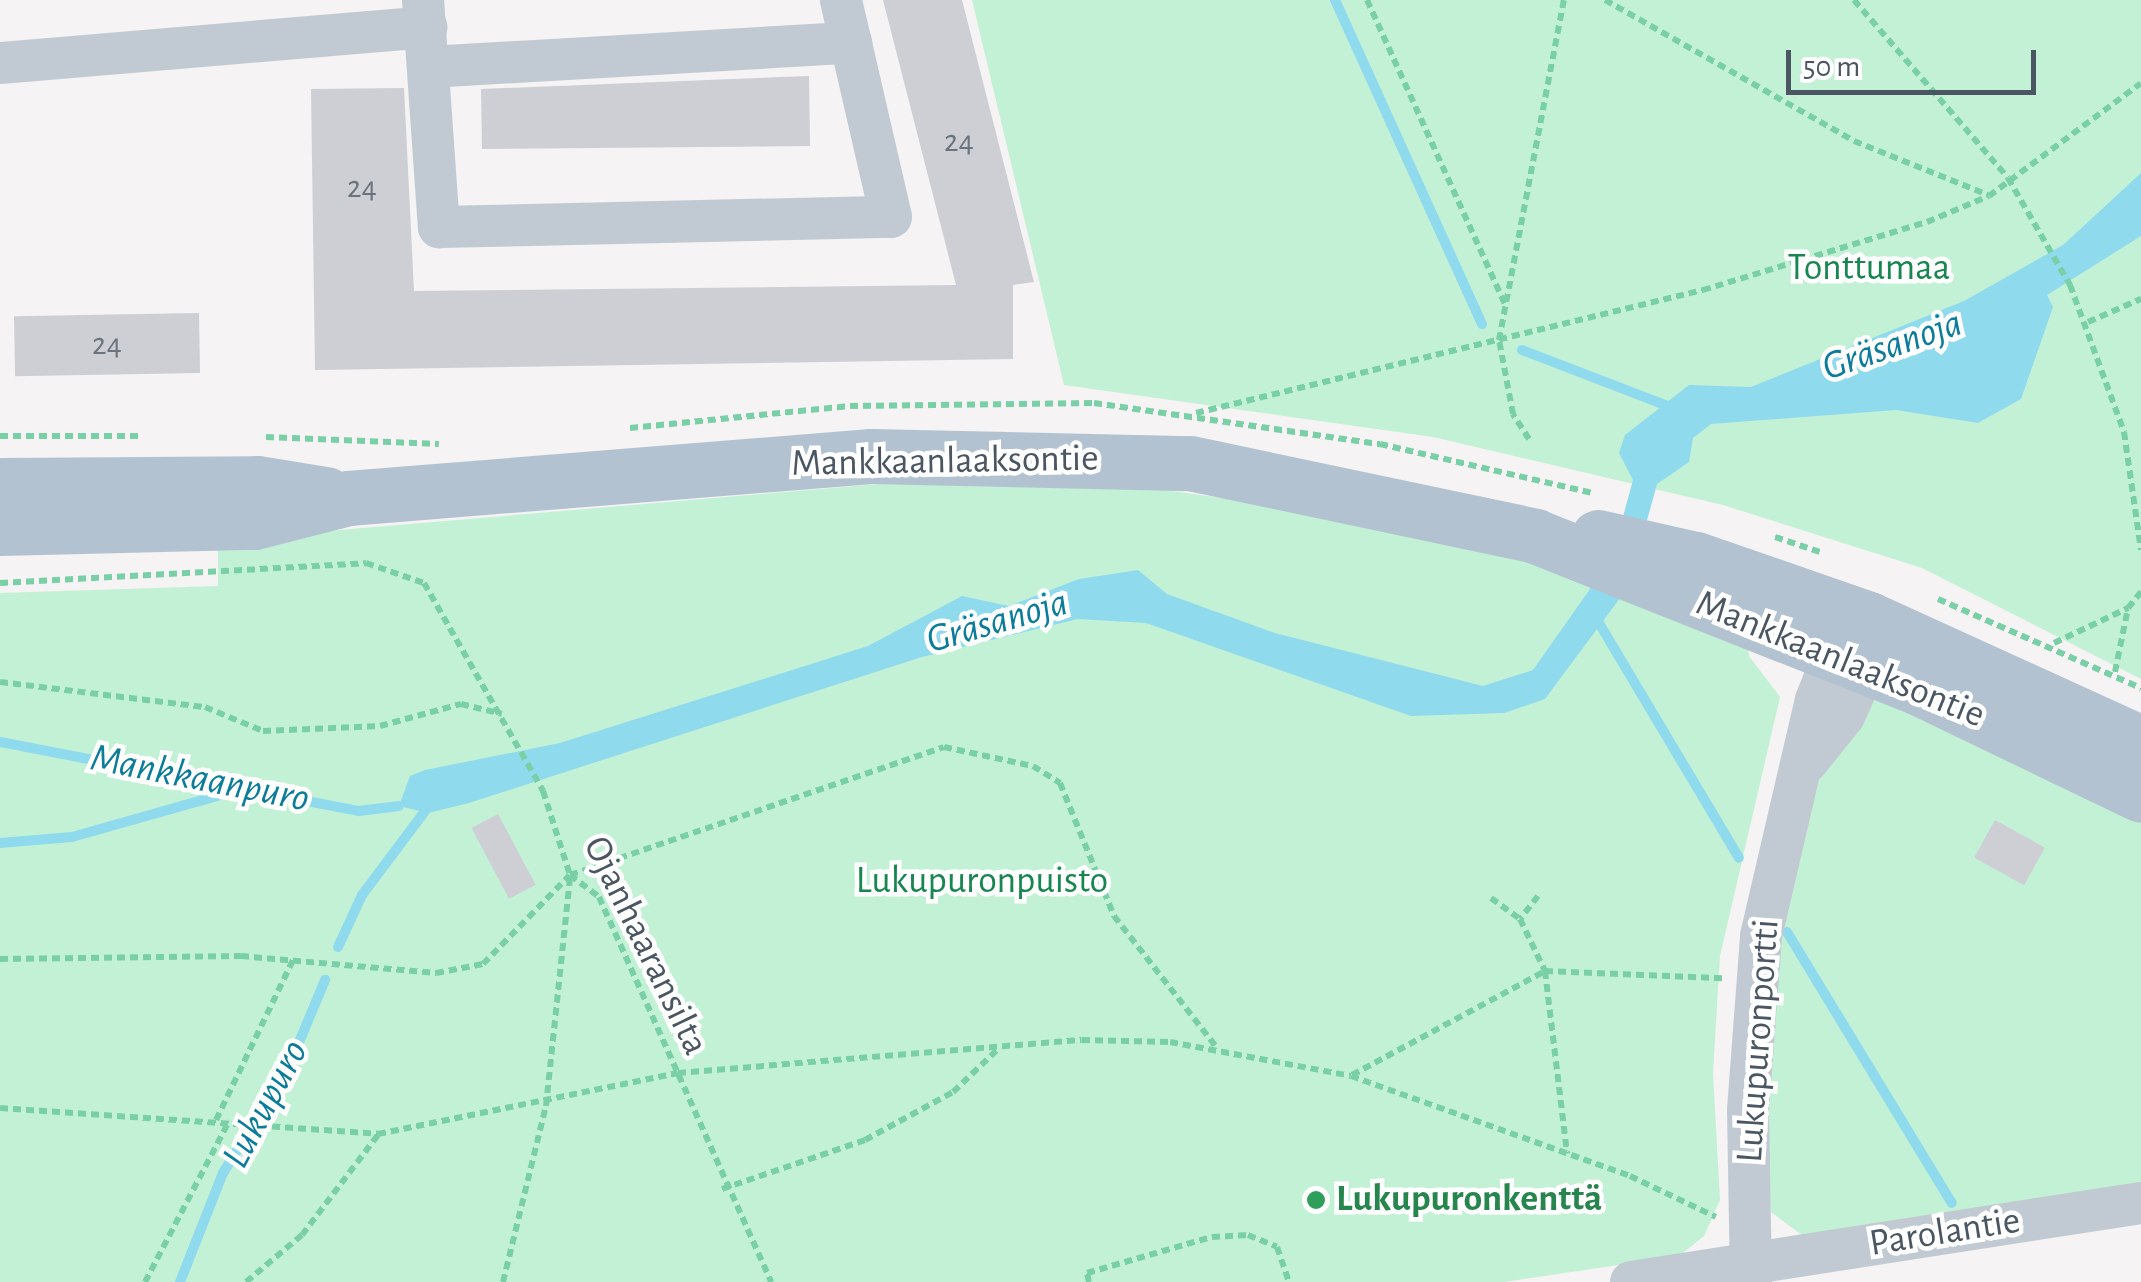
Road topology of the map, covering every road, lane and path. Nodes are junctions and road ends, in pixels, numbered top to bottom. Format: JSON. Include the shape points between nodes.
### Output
{"nodes":[{"id":1,"x":842,"y":0,"type":"edge"},
{"id":2,"x":1367,"y":0,"type":"edge"},
{"id":3,"x":1564,"y":0,"type":"edge"},
{"id":4,"x":1605,"y":0,"type":"edge"},
{"id":5,"x":1854,"y":0,"type":"edge"},
{"id":6,"x":426,"y":31,"type":"edge"},
{"id":7,"x":851,"y":43,"type":"junction"},
{"id":8,"x":0,"y":63,"type":"edge"},
{"id":9,"x":2141,"y":83,"type":"edge"},
{"id":10,"x":2008,"y":178,"type":"junction"},
{"id":11,"x":1989,"y":196,"type":"junction"},
{"id":12,"x":2141,"y":299,"type":"edge"},
{"id":13,"x":1505,"y":305,"type":"junction"},
{"id":14,"x":2088,"y":322,"type":"junction"},
{"id":15,"x":1499,"y":340,"type":"junction"},
{"id":16,"x":616,"y":429,"type":"dead end"},
{"id":17,"x":0,"y":436,"type":"edge"},
{"id":18,"x":154,"y":436,"type":"dead end"},
{"id":19,"x":250,"y":437,"type":"dead end"},
{"id":20,"x":1529,"y":440,"type":"dead end"},
{"id":21,"x":452,"y":445,"type":"dead end"},
{"id":22,"x":0,"y":484,"type":"edge"},
{"id":23,"x":348,"y":498,"type":"junction"},
{"id":24,"x":0,"y":528,"type":"edge"},
{"id":25,"x":2141,"y":550,"type":"edge"},
{"id":26,"x":0,"y":584,"type":"edge"},
{"id":27,"x":2141,"y":592,"type":"edge"},
{"id":28,"x":2128,"y":608,"type":"junction"},
{"id":29,"x":2054,"y":643,"type":"dead end"},
{"id":30,"x":1857,"y":647,"type":"junction"},
{"id":31,"x":2114,"y":672,"type":"dead end"},
{"id":32,"x":0,"y":682,"type":"edge"},
{"id":33,"x":502,"y":714,"type":"junction"},
{"id":34,"x":2141,"y":744,"type":"edge"},
{"id":35,"x":2141,"y":794,"type":"edge"},
{"id":36,"x":570,"y":874,"type":"junction"},
{"id":37,"x":1538,"y":896,"type":"dead end"},
{"id":38,"x":1490,"y":898,"type":"dead end"},
{"id":39,"x":1520,"y":919,"type":"junction"},
{"id":40,"x":0,"y":959,"type":"edge"},
{"id":41,"x":293,"y":960,"type":"junction"},
{"id":42,"x":1545,"y":971,"type":"junction"},
{"id":43,"x":1727,"y":978,"type":"dead end"},
{"id":44,"x":998,"y":1049,"type":"junction"},
{"id":45,"x":1218,"y":1050,"type":"junction"},
{"id":46,"x":678,"y":1073,"type":"junction"},
{"id":47,"x":1351,"y":1076,"type":"junction"},
{"id":48,"x":546,"y":1106,"type":"junction"},
{"id":49,"x":0,"y":1108,"type":"edge"},
{"id":50,"x":216,"y":1120,"type":"junction"},
{"id":51,"x":230,"y":1121,"type":"junction"},
{"id":52,"x":378,"y":1134,"type":"junction"},
{"id":53,"x":1568,"y":1154,"type":"junction"},
{"id":54,"x":722,"y":1188,"type":"junction"},
{"id":55,"x":2141,"y":1203,"type":"edge"},
{"id":56,"x":1726,"y":1222,"type":"dead end"},
{"id":57,"x":1751,"y":1273,"type":"edge"},
{"id":58,"x":145,"y":1282,"type":"edge"},
{"id":59,"x":246,"y":1282,"type":"edge"},
{"id":60,"x":504,"y":1282,"type":"edge"},
{"id":61,"x":771,"y":1282,"type":"edge"},
{"id":62,"x":1088,"y":1282,"type":"edge"},
{"id":63,"x":1289,"y":1282,"type":"edge"},
{"id":64,"x":1631,"y":1282,"type":"edge"}],
"edges":[{"from":1,"to":7,"type":"street"},
{"from":2,"to":13,"type":"path"},
{"from":3,"to":13,"type":"path"},
{"from":4,"to":11,"type":"path","via":[[1854,141]]},
{"from":5,"to":10,"type":"path"},
{"from":6,"to":7,"type":"street"},
{"from":6,"to":7,"type":"street","via":[[440,227],[891,217]]},
{"from":6,"to":8,"type":"street"},
{"from":9,"to":10,"type":"path"},
{"from":10,"to":11,"type":"path"},
{"from":10,"to":14,"type":"path"},
{"from":11,"to":15,"type":"path","via":[[1703,290]]},
{"from":12,"to":14,"type":"path"},
{"from":13,"to":15,"type":"path"},
{"from":14,"to":25,"type":"path","via":[[2124,432]]},
{"from":15,"to":16,"type":"path","via":[[1194,414],[1094,403],[850,406]]},
{"from":15,"to":20,"type":"path","via":[[1512,414]]},
{"from":17,"to":18,"type":"path"},
{"from":19,"to":21,"type":"path"},
{"from":22,"to":23,"type":"main road","name":"Mankkaanlaaksontie","via":[[256,483]]},
{"from":23,"to":24,"type":"main road","name":"Mankkaanlaaksontie","via":[[254,522]]},
{"from":23,"to":30,"type":"main road","name":"Mankkaanlaaksontie","via":[[872,456],[1190,463],[1534,536],[1617,538]]},
{"from":26,"to":33,"type":"path","name":"Ojanhaaransilta","via":[[390,565],[424,583]]},
{"from":27,"to":28,"type":"path"},
{"from":28,"to":29,"type":"path"},
{"from":28,"to":31,"type":"path"},
{"from":30,"to":34,"type":"main road","name":"Mankkaanlaaksontie"},
{"from":30,"to":35,"type":"main road","name":"Mankkaanlaaksontie"},
{"from":30,"to":57,"type":"street","name":"Lukupuronportti","via":[[1806,762],[1761,936],[1748,1110]]},
{"from":32,"to":33,"type":"path","via":[[206,707],[264,731],[380,726],[462,704]]},
{"from":33,"to":36,"type":"path","name":"Ojanhaaransilta","via":[[543,791]]},
{"from":36,"to":41,"type":"path","via":[[483,964],[436,974]]},
{"from":36,"to":45,"type":"path","via":[[944,747],[1033,766],[1060,783],[1114,916]]},
{"from":36,"to":46,"type":"path","name":"Ojanhaaransilta","via":[[599,897]]},
{"from":36,"to":48,"type":"path"},
{"from":37,"to":39,"type":"path"},
{"from":38,"to":39,"type":"path"},
{"from":39,"to":42,"type":"path"},
{"from":40,"to":41,"type":"path"},
{"from":41,"to":50,"type":"path"},
{"from":42,"to":43,"type":"path"},
{"from":42,"to":47,"type":"path"},
{"from":42,"to":53,"type":"path"},
{"from":44,"to":45,"type":"path","via":[[1082,1040]]},
{"from":44,"to":46,"type":"path"},
{"from":44,"to":54,"type":"path","via":[[953,1092],[864,1140]]},
{"from":45,"to":47,"type":"path"},
{"from":46,"to":48,"type":"path"},
{"from":46,"to":54,"type":"path","name":"Ojanhaaransilta"},
{"from":47,"to":53,"type":"path"},
{"from":48,"to":52,"type":"path"},
{"from":48,"to":60,"type":"path"},
{"from":49,"to":50,"type":"path"},
{"from":50,"to":51,"type":"path"},
{"from":51,"to":52,"type":"path"},
{"from":51,"to":58,"type":"path"},
{"from":52,"to":59,"type":"path","via":[[302,1235]]},
{"from":53,"to":56,"type":"path"},
{"from":54,"to":61,"type":"path","name":"Ojanhaaransilta"},
{"from":55,"to":57,"type":"street","name":"Parolantie"},
{"from":57,"to":64,"type":"street","name":"Parolantie"},
{"from":62,"to":63,"type":"path","via":[[1087,1274],[1194,1242],[1248,1235],[1277,1247]]}]}
